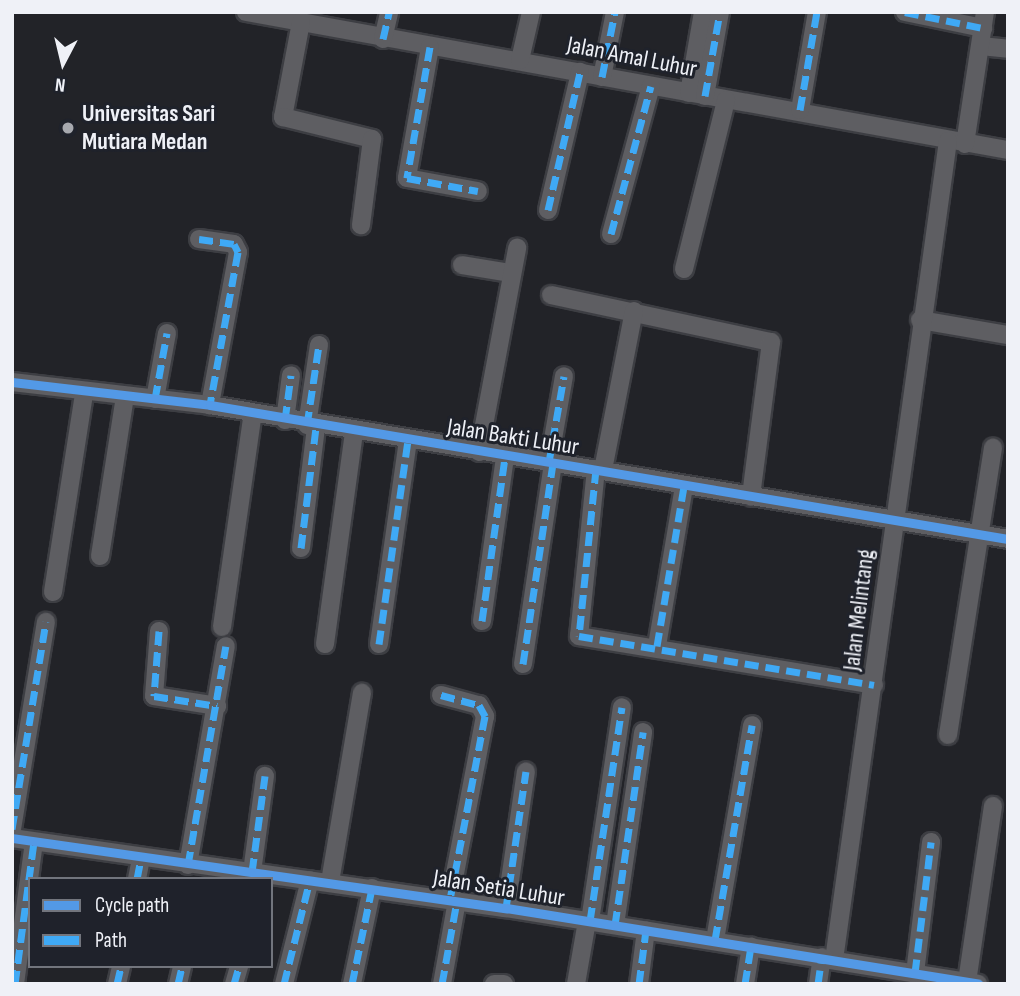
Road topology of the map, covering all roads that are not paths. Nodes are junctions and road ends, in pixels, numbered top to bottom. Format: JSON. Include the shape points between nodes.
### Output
{"nodes":[{"id":1,"x":246,"y":12,"type":"edge"},
{"id":2,"x":389,"y":12,"type":"edge"},
{"id":3,"x":531,"y":12,"type":"edge"},
{"id":4,"x":615,"y":12,"type":"edge"},
{"id":5,"x":704,"y":12,"type":"edge"},
{"id":6,"x":720,"y":12,"type":"edge"},
{"id":7,"x":817,"y":12,"type":"edge"},
{"id":8,"x":905,"y":12,"type":"edge"},
{"id":9,"x":300,"y":22,"type":"junction"},
{"id":10,"x":983,"y":29,"type":"edge"},
{"id":11,"x":383,"y":39,"type":"junction"},
{"id":12,"x":430,"y":47,"type":"junction"},
{"id":13,"x":1008,"y":50,"type":"edge"},
{"id":14,"x":520,"y":60,"type":"junction"},
{"id":15,"x":580,"y":72,"type":"junction"},
{"id":16,"x":602,"y":77,"type":"junction"},
{"id":17,"x":651,"y":86,"type":"junction"},
{"id":18,"x":697,"y":94,"type":"junction"},
{"id":19,"x":726,"y":100,"type":"junction"},
{"id":20,"x":800,"y":110,"type":"junction"},
{"id":21,"x":956,"y":142,"type":"junction"},
{"id":22,"x":1008,"y":150,"type":"edge"},
{"id":23,"x":478,"y":191,"type":"dead end"},
{"id":24,"x":548,"y":210,"type":"dead end"},
{"id":25,"x":361,"y":225,"type":"dead end"},
{"id":26,"x":611,"y":234,"type":"dead end"},
{"id":27,"x":199,"y":239,"type":"dead end"},
{"id":28,"x":517,"y":248,"type":"dead end"},
{"id":29,"x":462,"y":265,"type":"dead end"},
{"id":30,"x":684,"y":269,"type":"dead end"},
{"id":31,"x":512,"y":273,"type":"junction"},
{"id":32,"x":551,"y":295,"type":"dead end"},
{"id":33,"x":634,"y":311,"type":"junction"},
{"id":34,"x":920,"y":320,"type":"junction"},
{"id":35,"x":167,"y":332,"type":"dead end"},
{"id":36,"x":1008,"y":335,"type":"edge"},
{"id":37,"x":319,"y":345,"type":"dead end"},
{"id":38,"x":291,"y":375,"type":"dead end"},
{"id":39,"x":564,"y":376,"type":"dead end"},
{"id":40,"x":12,"y":382,"type":"edge"},
{"id":41,"x":84,"y":394,"type":"junction"},
{"id":42,"x":125,"y":396,"type":"junction"},
{"id":43,"x":155,"y":399,"type":"junction"},
{"id":44,"x":210,"y":405,"type":"junction"},
{"id":45,"x":253,"y":413,"type":"junction"},
{"id":46,"x":285,"y":420,"type":"junction"},
{"id":47,"x":311,"y":426,"type":"junction"},
{"id":48,"x":354,"y":432,"type":"junction"},
{"id":49,"x":408,"y":440,"type":"junction"},
{"id":50,"x":993,"y":447,"type":"dead end"},
{"id":51,"x":479,"y":452,"type":"junction"},
{"id":52,"x":505,"y":457,"type":"junction"},
{"id":53,"x":551,"y":462,"type":"junction"},
{"id":54,"x":599,"y":470,"type":"junction"},
{"id":55,"x":684,"y":486,"type":"junction"},
{"id":56,"x":751,"y":497,"type":"junction"},
{"id":57,"x":895,"y":523,"type":"junction"},
{"id":58,"x":976,"y":533,"type":"junction"},
{"id":59,"x":1008,"y":540,"type":"edge"},
{"id":60,"x":301,"y":548,"type":"dead end"},
{"id":61,"x":100,"y":556,"type":"dead end"},
{"id":62,"x":53,"y":592,"type":"dead end"},
{"id":63,"x":482,"y":621,"type":"dead end"},
{"id":64,"x":46,"y":622,"type":"dead end"},
{"id":65,"x":222,"y":627,"type":"dead end"},
{"id":66,"x":159,"y":631,"type":"dead end"},
{"id":67,"x":325,"y":644,"type":"dead end"},
{"id":68,"x":379,"y":644,"type":"dead end"},
{"id":69,"x":226,"y":646,"type":"dead end"},
{"id":70,"x":657,"y":646,"type":"junction"},
{"id":71,"x":523,"y":664,"type":"dead end"},
{"id":72,"x":874,"y":685,"type":"junction"},
{"id":73,"x":362,"y":693,"type":"dead end"},
{"id":74,"x":441,"y":695,"type":"dead end"},
{"id":75,"x":217,"y":706,"type":"junction"},
{"id":76,"x":622,"y":707,"type":"dead end"},
{"id":77,"x":752,"y":725,"type":"dead end"},
{"id":78,"x":643,"y":732,"type":"dead end"},
{"id":79,"x":948,"y":735,"type":"dead end"},
{"id":80,"x":526,"y":771,"type":"dead end"},
{"id":81,"x":265,"y":776,"type":"dead end"},
{"id":82,"x":993,"y":806,"type":"dead end"},
{"id":83,"x":12,"y":829,"type":"edge"},
{"id":84,"x":12,"y":838,"type":"edge"},
{"id":85,"x":34,"y":842,"type":"junction"},
{"id":86,"x":931,"y":842,"type":"dead end"},
{"id":87,"x":141,"y":858,"type":"junction"},
{"id":88,"x":195,"y":870,"type":"edge"},
{"id":89,"x":259,"y":874,"type":"edge"},
{"id":90,"x":29,"y":877,"type":"edge"},
{"id":91,"x":137,"y":877,"type":"edge"},
{"id":92,"x":310,"y":880,"type":"junction"},
{"id":93,"x":330,"y":883,"type":"junction"},
{"id":94,"x":28,"y":887,"type":"edge"},
{"id":95,"x":372,"y":888,"type":"junction"},
{"id":96,"x":454,"y":900,"type":"junction"},
{"id":97,"x":506,"y":908,"type":"junction"},
{"id":98,"x":589,"y":921,"type":"junction"},
{"id":99,"x":615,"y":925,"type":"junction"},
{"id":100,"x":646,"y":930,"type":"junction"},
{"id":101,"x":715,"y":940,"type":"junction"},
{"id":102,"x":751,"y":946,"type":"junction"},
{"id":103,"x":828,"y":959,"type":"junction"},
{"id":104,"x":915,"y":973,"type":"junction"},
{"id":105,"x":881,"y":976,"type":"edge"},
{"id":106,"x":973,"y":983,"type":"edge"},
{"id":107,"x":15,"y":984,"type":"edge"},
{"id":108,"x":284,"y":984,"type":"edge"},
{"id":109,"x":352,"y":984,"type":"edge"},
{"id":110,"x":442,"y":984,"type":"edge"},
{"id":111,"x":494,"y":984,"type":"edge"},
{"id":112,"x":504,"y":984,"type":"edge"},
{"id":113,"x":576,"y":984,"type":"edge"},
{"id":114,"x":639,"y":984,"type":"edge"},
{"id":115,"x":745,"y":984,"type":"edge"},
{"id":116,"x":818,"y":984,"type":"edge"}],
"edges":[{"from":1,"to":9,"type":"street","name":"Jalan Amal Luhur"},
{"from":2,"to":11,"type":"street"},
{"from":3,"to":14,"type":"street"},
{"from":4,"to":16,"type":"street"},
{"from":5,"to":18,"type":"street"},
{"from":6,"to":18,"type":"street"},
{"from":7,"to":20,"type":"street"},
{"from":8,"to":10,"type":"street"},
{"from":9,"to":11,"type":"street","name":"Jalan Amal Luhur"},
{"from":9,"to":25,"type":"street","via":[[283,117],[372,139]]},
{"from":10,"to":13,"type":"street"},
{"from":10,"to":21,"type":"street","name":"Jalan Melintang"},
{"from":11,"to":12,"type":"street","name":"Jalan Amal Luhur"},
{"from":12,"to":14,"type":"street","name":"Jalan Amal Luhur"},
{"from":12,"to":23,"type":"street","via":[[407,178]]},
{"from":14,"to":15,"type":"street","name":"Jalan Amal Luhur"},
{"from":15,"to":16,"type":"street","name":"Jalan Amal Luhur"},
{"from":15,"to":24,"type":"street"},
{"from":16,"to":17,"type":"street","name":"Jalan Amal Luhur"},
{"from":17,"to":18,"type":"street","name":"Jalan Amal Luhur"},
{"from":17,"to":26,"type":"street"},
{"from":18,"to":19,"type":"street","name":"Jalan Amal Luhur"},
{"from":19,"to":20,"type":"street","name":"Jalan Amal Luhur"},
{"from":19,"to":30,"type":"street"},
{"from":20,"to":21,"type":"street","name":"Jalan Amal Luhur"},
{"from":21,"to":22,"type":"street","name":"Jalan Amal Luhur"},
{"from":21,"to":34,"type":"street","name":"Jalan Melintang"},
{"from":27,"to":44,"type":"street","via":[[234,244],[238,252]]},
{"from":28,"to":31,"type":"street"},
{"from":29,"to":31,"type":"street"},
{"from":31,"to":51,"type":"street"},
{"from":32,"to":33,"type":"street"},
{"from":33,"to":54,"type":"street"},
{"from":33,"to":56,"type":"street","via":[[771,342]]},
{"from":34,"to":36,"type":"street"},
{"from":34,"to":57,"type":"street","name":"Jalan Melintang"},
{"from":35,"to":43,"type":"street"},
{"from":37,"to":47,"type":"street"},
{"from":38,"to":46,"type":"street"},
{"from":39,"to":53,"type":"street"},
{"from":40,"to":41,"type":"street","name":"Jalan Bakti Luhur"},
{"from":41,"to":42,"type":"street","name":"Jalan Bakti Luhur"},
{"from":41,"to":62,"type":"street"},
{"from":42,"to":43,"type":"street","name":"Jalan Bakti Luhur"},
{"from":42,"to":61,"type":"street"},
{"from":43,"to":44,"type":"street","name":"Jalan Bakti Luhur"},
{"from":44,"to":45,"type":"street","name":"Jalan Bakti Luhur"},
{"from":45,"to":46,"type":"street","name":"Jalan Bakti Luhur"},
{"from":45,"to":65,"type":"street"},
{"from":46,"to":47,"type":"street","name":"Jalan Bakti Luhur"},
{"from":47,"to":48,"type":"street","name":"Jalan Bakti Luhur"},
{"from":47,"to":60,"type":"street"},
{"from":48,"to":49,"type":"street","name":"Jalan Bakti Luhur"},
{"from":48,"to":67,"type":"street"},
{"from":49,"to":51,"type":"street","name":"Jalan Bakti Luhur"},
{"from":49,"to":68,"type":"street"},
{"from":50,"to":58,"type":"street"},
{"from":51,"to":52,"type":"street","name":"Jalan Bakti Luhur"},
{"from":52,"to":53,"type":"street","name":"Jalan Bakti Luhur"},
{"from":52,"to":63,"type":"street"},
{"from":53,"to":54,"type":"street","name":"Jalan Bakti Luhur"},
{"from":53,"to":71,"type":"street"},
{"from":54,"to":55,"type":"street","name":"Jalan Bakti Luhur"},
{"from":54,"to":70,"type":"street","via":[[576,634]]},
{"from":55,"to":56,"type":"street","name":"Jalan Bakti Luhur"},
{"from":55,"to":70,"type":"street"},
{"from":56,"to":57,"type":"street","name":"Jalan Bakti Luhur"},
{"from":57,"to":58,"type":"street","name":"Jalan Bakti Luhur"},
{"from":57,"to":72,"type":"street","name":"Jalan Melintang"},
{"from":58,"to":59,"type":"street","name":"Jalan Bakti Luhur"},
{"from":58,"to":79,"type":"street"},
{"from":64,"to":83,"type":"street"},
{"from":66,"to":75,"type":"street","via":[[154,696]]},
{"from":69,"to":75,"type":"street"},
{"from":70,"to":72,"type":"street"},
{"from":72,"to":103,"type":"street","name":"Jalan Melintang"},
{"from":73,"to":93,"type":"street"},
{"from":74,"to":96,"type":"street","via":[[479,705],[485,716]]},
{"from":75,"to":88,"type":"street"},
{"from":76,"to":98,"type":"street"},
{"from":77,"to":101,"type":"street"},
{"from":78,"to":99,"type":"street"},
{"from":80,"to":97,"type":"street"},
{"from":81,"to":89,"type":"street"},
{"from":82,"to":106,"type":"street"},
{"from":84,"to":85,"type":"street","name":"Jalan Setia Luhur"},
{"from":85,"to":87,"type":"street","name":"Jalan Setia Luhur"},
{"from":85,"to":90,"type":"street"},
{"from":86,"to":104,"type":"street"},
{"from":87,"to":88,"type":"street","name":"Jalan Setia Luhur"},
{"from":87,"to":91,"type":"street"},
{"from":88,"to":89,"type":"street","name":"Jalan Setia Luhur"},
{"from":89,"to":92,"type":"street","name":"Jalan Setia Luhur"},
{"from":92,"to":93,"type":"street","name":"Jalan Setia Luhur"},
{"from":92,"to":108,"type":"street"},
{"from":93,"to":95,"type":"street","name":"Jalan Setia Luhur"},
{"from":94,"to":107,"type":"street"},
{"from":95,"to":96,"type":"street","name":"Jalan Setia Luhur"},
{"from":95,"to":109,"type":"street"},
{"from":96,"to":97,"type":"street","name":"Jalan Setia Luhur"},
{"from":96,"to":110,"type":"street"},
{"from":97,"to":98,"type":"street","name":"Jalan Setia Luhur"},
{"from":98,"to":99,"type":"street","name":"Jalan Setia Luhur"},
{"from":98,"to":113,"type":"street"},
{"from":99,"to":100,"type":"street","name":"Jalan Setia Luhur"},
{"from":100,"to":101,"type":"street","name":"Jalan Setia Luhur"},
{"from":100,"to":114,"type":"street"},
{"from":101,"to":102,"type":"street","name":"Jalan Setia Luhur"},
{"from":102,"to":103,"type":"street","name":"Jalan Setia Luhur"},
{"from":102,"to":115,"type":"street"},
{"from":103,"to":105,"type":"street","name":"Jalan Setia Luhur"},
{"from":103,"to":116,"type":"street","name":"Jalan Melintang"},
{"from":104,"to":105,"type":"street","name":"Jalan Setia Luhur"},
{"from":104,"to":106,"type":"street","name":"Jalan Setia Luhur"},
{"from":111,"to":112,"type":"street"}]}
